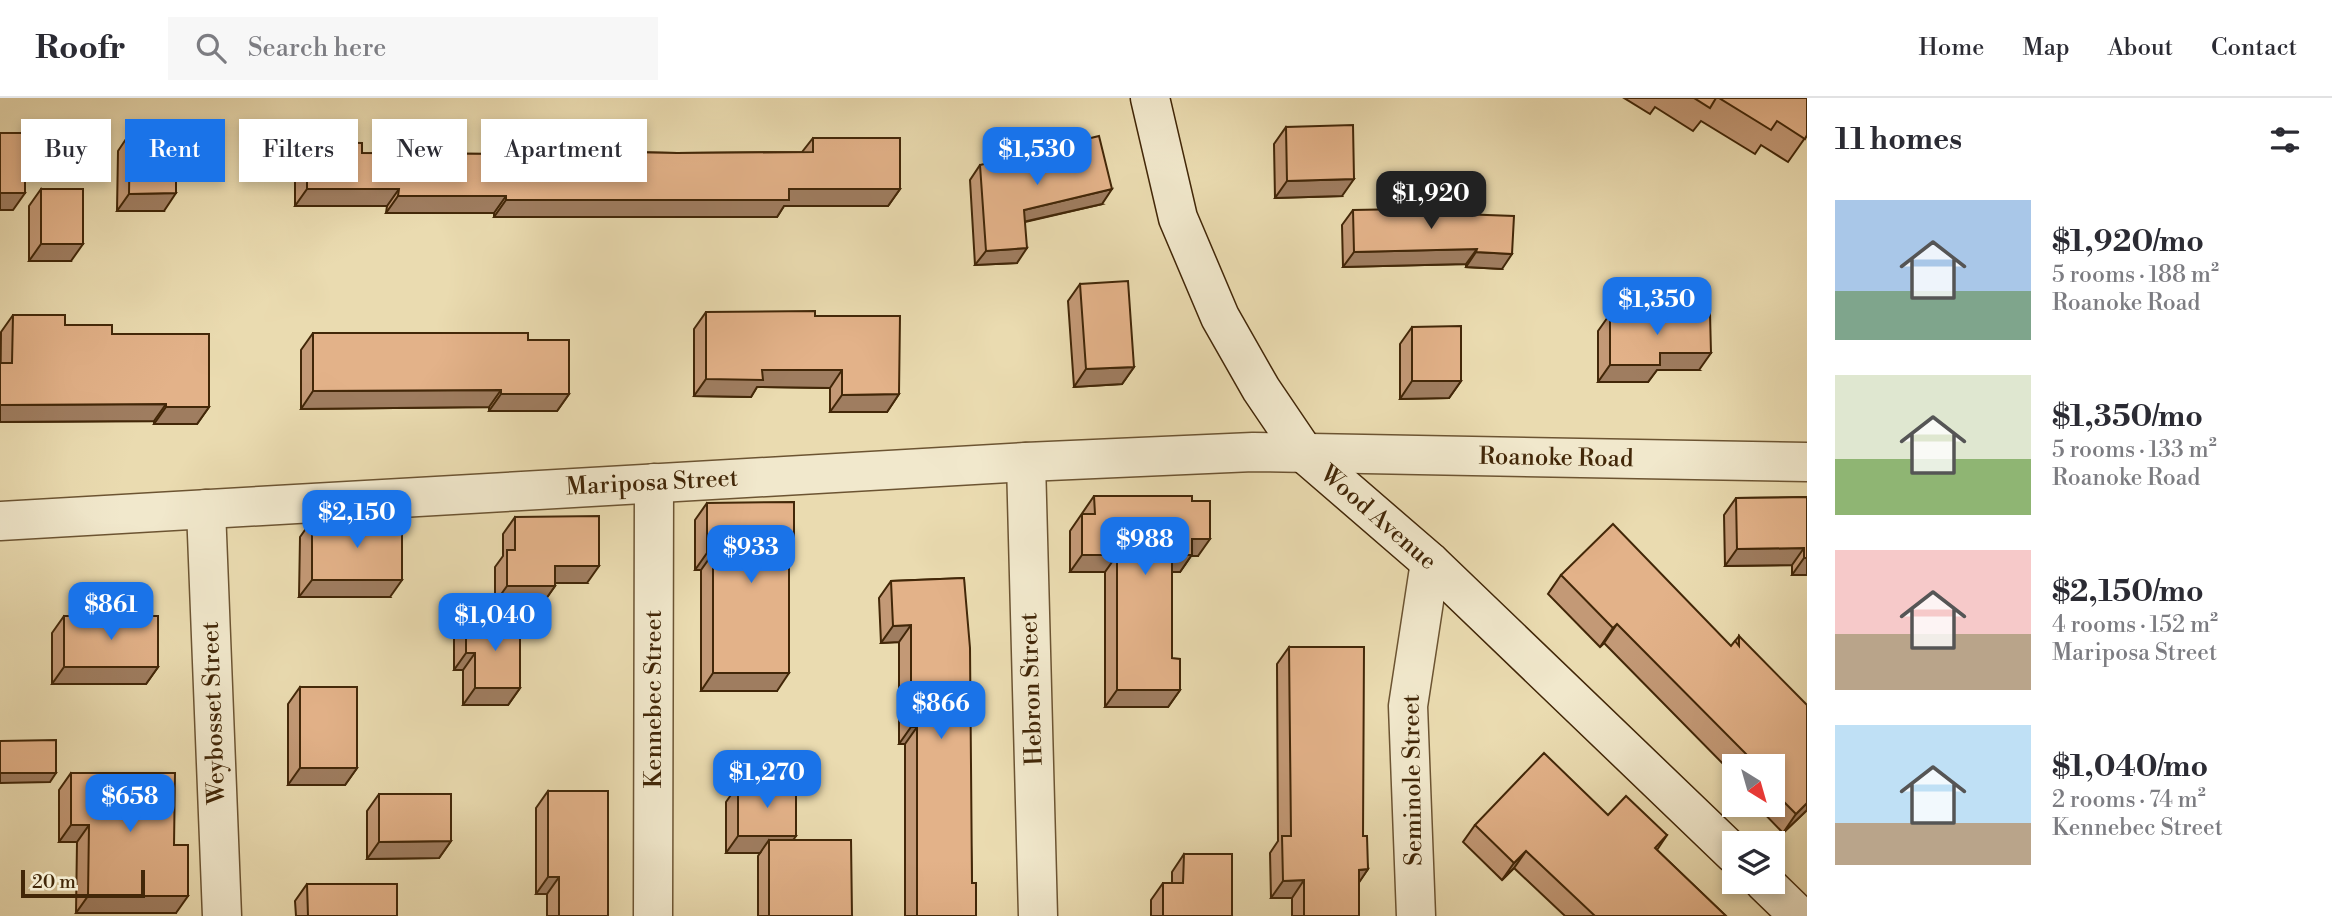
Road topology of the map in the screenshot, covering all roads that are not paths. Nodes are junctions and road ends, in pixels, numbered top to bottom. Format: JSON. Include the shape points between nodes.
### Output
{"nodes":[{"id":1,"x":1150,"y":98,"type":"edge"},
{"id":2,"x":1305,"y":454,"type":"junction"},
{"id":3,"x":1026,"y":462,"type":"junction"},
{"id":4,"x":1807,"y":462,"type":"edge"},
{"id":5,"x":654,"y":483,"type":"junction"},
{"id":6,"x":206,"y":509,"type":"junction"},
{"id":7,"x":0,"y":521,"type":"edge"},
{"id":8,"x":1430,"y":562,"type":"junction"},
{"id":9,"x":1722,"y":842,"type":"edge"},
{"id":10,"x":222,"y":916,"type":"edge"},
{"id":11,"x":653,"y":916,"type":"edge"},
{"id":12,"x":1038,"y":916,"type":"edge"},
{"id":13,"x":1416,"y":916,"type":"edge"}],
"edges":[{"from":1,"to":2,"type":"street","name":"Wood Avenue","via":[[1178,218],[1220,317]]},
{"from":2,"to":3,"type":"street","name":"Mariposa Street"},
{"from":2,"to":4,"type":"street","name":"Roanoke Road"},
{"from":2,"to":8,"type":"street","name":"Wood Avenue"},
{"from":3,"to":5,"type":"street","name":"Mariposa Street"},
{"from":3,"to":12,"type":"street","name":"Hebron Street"},
{"from":5,"to":6,"type":"street","name":"Mariposa Street"},
{"from":5,"to":11,"type":"street","name":"Kennebec Street"},
{"from":6,"to":7,"type":"street","name":"Mariposa Street"},
{"from":6,"to":10,"type":"street","name":"Weybosset Street"},
{"from":8,"to":9,"type":"street","name":"Wood Avenue"},
{"from":8,"to":13,"type":"street","name":"Seminole Street","via":[[1408,706]]}]}
